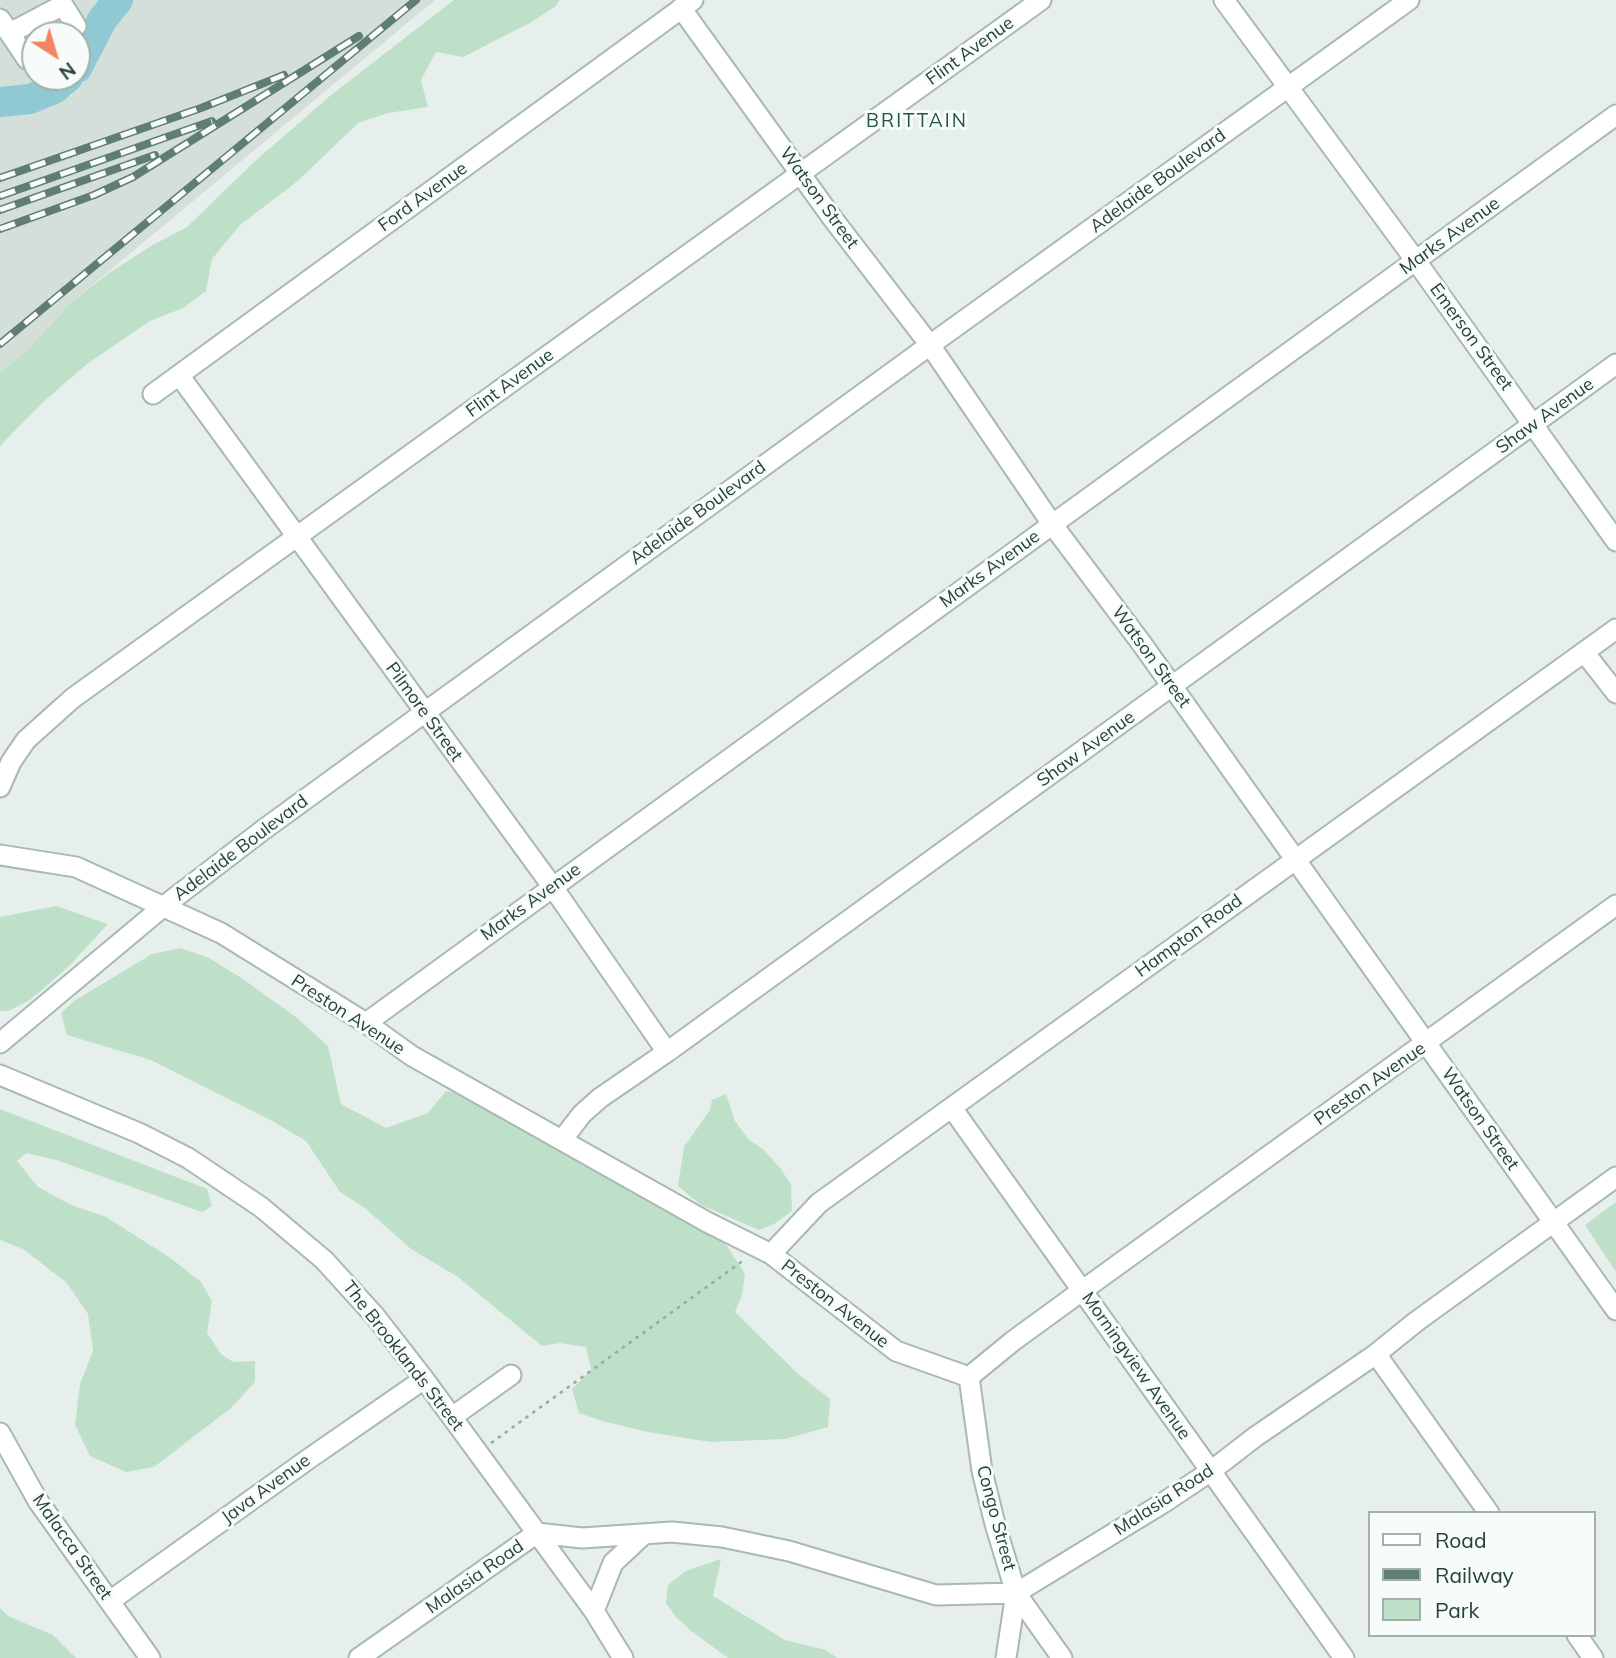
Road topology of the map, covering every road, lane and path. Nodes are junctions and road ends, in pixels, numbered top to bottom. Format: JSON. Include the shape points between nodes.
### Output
{"nodes":[{"id":1,"x":1041,"y":0,"type":"edge"},
{"id":2,"x":1224,"y":0,"type":"edge"},
{"id":3,"x":1409,"y":0,"type":"edge"},
{"id":4,"x":687,"y":4,"type":"edge"},
{"id":5,"x":73,"y":21,"type":"edge"},
{"id":6,"x":5,"y":26,"type":"edge"},
{"id":7,"x":21,"y":50,"type":"edge"},
{"id":8,"x":1287,"y":88,"type":"junction"},
{"id":9,"x":1616,"y":115,"type":"edge"},
{"id":10,"x":800,"y":172,"type":"junction"},
{"id":11,"x":1416,"y":261,"type":"junction"},
{"id":12,"x":930,"y":345,"type":"junction"},
{"id":13,"x":1616,"y":364,"type":"edge"},
{"id":14,"x":179,"y":375,"type":"junction"},
{"id":15,"x":153,"y":394,"type":"dead end"},
{"id":16,"x":1533,"y":424,"type":"junction"},
{"id":17,"x":1052,"y":524,"type":"junction"},
{"id":18,"x":297,"y":538,"type":"junction"},
{"id":19,"x":1616,"y":541,"type":"edge"},
{"id":20,"x":1616,"y":629,"type":"edge"},
{"id":21,"x":1584,"y":652,"type":"junction"},
{"id":22,"x":1172,"y":687,"type":"junction"},
{"id":23,"x":1616,"y":693,"type":"edge"},
{"id":24,"x":424,"y":712,"type":"junction"},
{"id":25,"x":0,"y":787,"type":"edge"},
{"id":26,"x":0,"y":855,"type":"edge"},
{"id":27,"x":1295,"y":862,"type":"junction"},
{"id":28,"x":552,"y":886,"type":"junction"},
{"id":29,"x":1616,"y":905,"type":"edge"},
{"id":30,"x":164,"y":906,"type":"junction"},
{"id":31,"x":366,"y":1023,"type":"junction"},
{"id":32,"x":0,"y":1043,"type":"edge"},
{"id":33,"x":1428,"y":1043,"type":"junction"},
{"id":34,"x":667,"y":1052,"type":"junction"},
{"id":35,"x":0,"y":1075,"type":"edge"},
{"id":36,"x":952,"y":1108,"type":"junction"},
{"id":37,"x":562,"y":1140,"type":"junction"},
{"id":38,"x":1616,"y":1177,"type":"edge"},
{"id":39,"x":1553,"y":1222,"type":"junction"},
{"id":40,"x":766,"y":1252,"type":"junction"},
{"id":41,"x":1083,"y":1290,"type":"junction"},
{"id":42,"x":1616,"y":1310,"type":"edge"},
{"id":43,"x":1376,"y":1354,"type":"junction"},
{"id":44,"x":511,"y":1375,"type":"dead end"},
{"id":45,"x":969,"y":1377,"type":"junction"},
{"id":46,"x":424,"y":1379,"type":"junction"},
{"id":47,"x":452,"y":1417,"type":"junction"},
{"id":48,"x":0,"y":1433,"type":"edge"},
{"id":49,"x":477,"y":1453,"type":"junction"},
{"id":50,"x":1211,"y":1471,"type":"junction"},
{"id":51,"x":1488,"y":1511,"type":"edge"},
{"id":52,"x":537,"y":1533,"type":"junction"},
{"id":53,"x":643,"y":1534,"type":"junction"},
{"id":54,"x":1016,"y":1593,"type":"junction"},
{"id":55,"x":110,"y":1601,"type":"junction"},
{"id":56,"x":594,"y":1611,"type":"junction"},
{"id":57,"x":1578,"y":1637,"type":"edge"},
{"id":58,"x":150,"y":1658,"type":"edge"},
{"id":59,"x":359,"y":1658,"type":"edge"},
{"id":60,"x":623,"y":1658,"type":"edge"},
{"id":61,"x":1006,"y":1658,"type":"edge"},
{"id":62,"x":1062,"y":1658,"type":"edge"},
{"id":63,"x":1344,"y":1658,"type":"edge"},
{"id":64,"x":1593,"y":1658,"type":"edge"}],
"edges":[{"from":1,"to":10,"type":"street","name":"Flint Avenue"},
{"from":2,"to":8,"type":"street","name":"Emerson Street"},
{"from":3,"to":8,"type":"street","name":"Adelaide Boulevard"},
{"from":4,"to":10,"type":"street","name":"Watson Street"},
{"from":4,"to":14,"type":"street","name":"Ford Avenue"},
{"from":5,"to":6,"type":"street","via":[[63,5]]},
{"from":6,"to":7,"type":"street"},
{"from":8,"to":11,"type":"street","name":"Emerson Street"},
{"from":8,"to":12,"type":"street","name":"Adelaide Boulevard"},
{"from":9,"to":11,"type":"street","name":"Marks Avenue"},
{"from":10,"to":12,"type":"street","name":"Watson Street"},
{"from":10,"to":18,"type":"street","name":"Flint Avenue"},
{"from":11,"to":16,"type":"street","name":"Emerson Street"},
{"from":11,"to":17,"type":"street","name":"Marks Avenue"},
{"from":12,"to":17,"type":"street","name":"Watson Street"},
{"from":12,"to":24,"type":"street","name":"Adelaide Boulevard"},
{"from":13,"to":16,"type":"street","name":"Shaw Avenue"},
{"from":14,"to":15,"type":"street","name":"Ford Avenue"},
{"from":14,"to":18,"type":"street","name":"Pilmore Street"},
{"from":16,"to":19,"type":"street","name":"Emerson Street"},
{"from":16,"to":22,"type":"street","name":"Shaw Avenue"},
{"from":17,"to":22,"type":"street","name":"Watson Street"},
{"from":17,"to":28,"type":"street","name":"Marks Avenue"},
{"from":18,"to":24,"type":"street","name":"Pilmore Street"},
{"from":18,"to":25,"type":"street","name":"Flint Avenue","via":[[53,713],[19,750]]},
{"from":20,"to":21,"type":"street","name":"Hampton Road"},
{"from":21,"to":23,"type":"street"},
{"from":21,"to":27,"type":"street","name":"Hampton Road"},
{"from":22,"to":27,"type":"street","name":"Watson Street"},
{"from":22,"to":34,"type":"street","name":"Shaw Avenue"},
{"from":24,"to":28,"type":"street","name":"Pilmore Street"},
{"from":24,"to":30,"type":"street","name":"Adelaide Boulevard"},
{"from":26,"to":30,"type":"street","name":"Preston Avenue","via":[[76,867]]},
{"from":27,"to":33,"type":"street","name":"Watson Street"},
{"from":27,"to":36,"type":"street","name":"Hampton Road"},
{"from":28,"to":31,"type":"street","name":"Marks Avenue"},
{"from":28,"to":34,"type":"street","name":"Pilmore Street"},
{"from":29,"to":33,"type":"street","name":"Preston Avenue"},
{"from":30,"to":31,"type":"street","name":"Preston Avenue","via":[[229,937]]},
{"from":30,"to":32,"type":"street","name":"Adelaide Boulevard"},
{"from":31,"to":37,"type":"street","name":"Preston Avenue","via":[[412,1056]]},
{"from":33,"to":39,"type":"street","name":"Watson Street"},
{"from":33,"to":41,"type":"street","name":"Preston Avenue"},
{"from":34,"to":37,"type":"street","name":"Shaw Avenue","via":[[600,1098]]},
{"from":35,"to":46,"type":"street","name":"The Brooklands Street","via":[[139,1133],[243,1194],[351,1287]]},
{"from":36,"to":40,"type":"street","name":"Hampton Road","via":[[819,1203]]},
{"from":36,"to":41,"type":"street","name":"Morningview Avenue"},
{"from":37,"to":40,"type":"street","name":"Preston Avenue"},
{"from":38,"to":39,"type":"street","name":"Malasia Road"},
{"from":39,"to":42,"type":"street","name":"Watson Street"},
{"from":39,"to":43,"type":"street","name":"Malasia Road"},
{"from":40,"to":45,"type":"street","name":"Preston Avenue","via":[[896,1351]]},
{"from":40,"to":49,"type":"path"},
{"from":41,"to":45,"type":"street","name":"Preston Avenue"},
{"from":41,"to":50,"type":"street","name":"Morningview Avenue"},
{"from":43,"to":50,"type":"street","name":"Malasia Road"},
{"from":43,"to":51,"type":"street"},
{"from":44,"to":47,"type":"street"},
{"from":45,"to":54,"type":"street","name":"Congo Street","via":[[982,1471]]},
{"from":46,"to":47,"type":"street","name":"The Brooklands Street"},
{"from":46,"to":55,"type":"street","name":"Java Avenue"},
{"from":47,"to":49,"type":"street","name":"The Brooklands Street"},
{"from":48,"to":55,"type":"street","name":"Malacca Street","via":[[38,1501]]},
{"from":49,"to":52,"type":"street","name":"The Brooklands Street"},
{"from":50,"to":54,"type":"street","name":"Malasia Road"},
{"from":50,"to":63,"type":"street","name":"Morningview Avenue"},
{"from":52,"to":53,"type":"street","name":"Malasia Road","via":[[582,1538]]},
{"from":52,"to":56,"type":"street","name":"The Brooklands Street"},
{"from":52,"to":59,"type":"street","name":"Malasia Road"},
{"from":53,"to":54,"type":"street","name":"Malasia Road","via":[[672,1532],[758,1543],[936,1595]]},
{"from":53,"to":56,"type":"street","via":[[613,1563]]},
{"from":54,"to":61,"type":"street","name":"Congo Street"},
{"from":54,"to":62,"type":"street"},
{"from":55,"to":58,"type":"street","name":"Malacca Street"},
{"from":56,"to":60,"type":"street","name":"The Brooklands Street"},
{"from":57,"to":64,"type":"street"}]}
